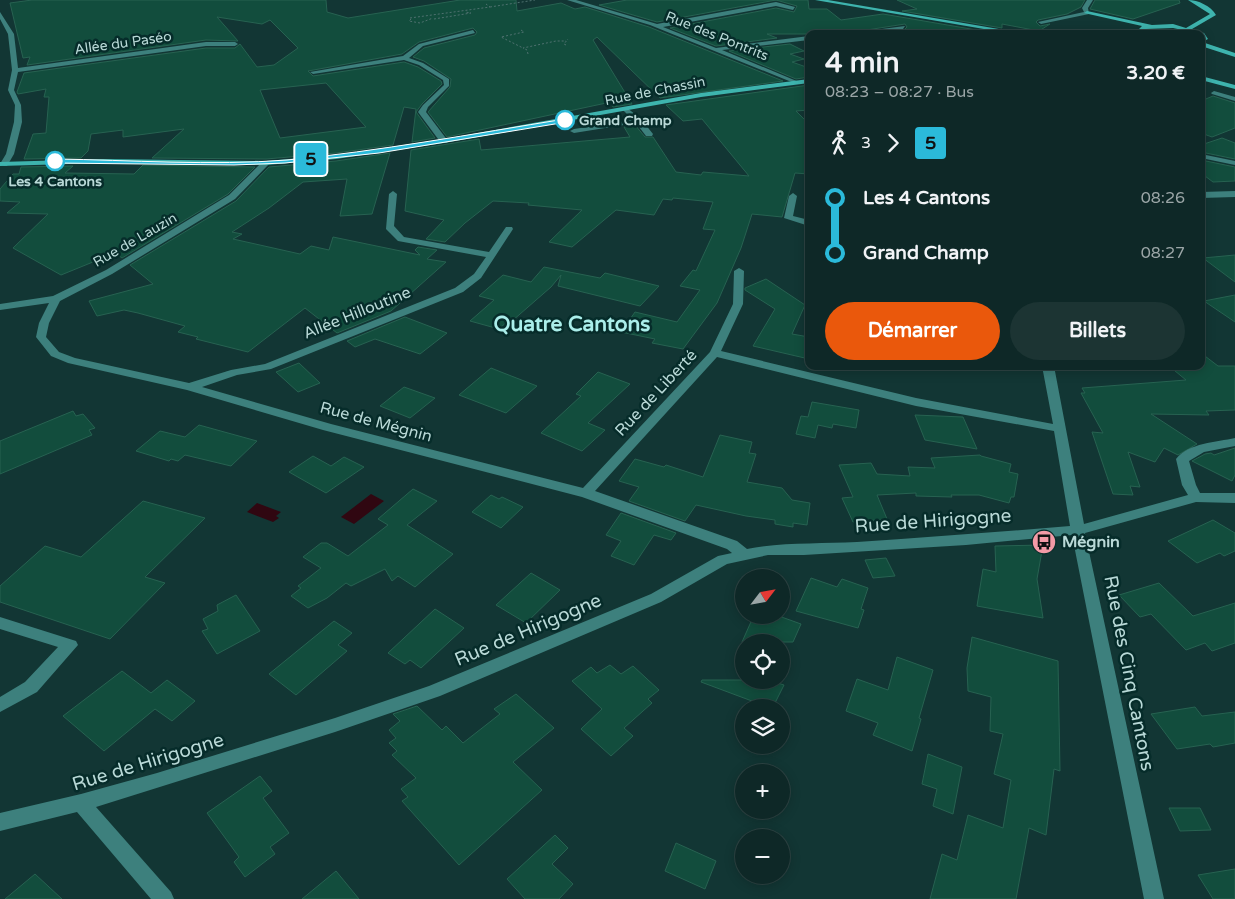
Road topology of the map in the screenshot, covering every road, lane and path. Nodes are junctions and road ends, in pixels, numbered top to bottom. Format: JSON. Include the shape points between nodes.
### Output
{"nodes":[{"id":1,"x":535,"y":0,"type":"edge"},
{"id":2,"x":570,"y":0,"type":"edge"},
{"id":3,"x":818,"y":0,"type":"edge"},
{"id":4,"x":1090,"y":0,"type":"edge"},
{"id":5,"x":1191,"y":0,"type":"edge"},
{"id":6,"x":486,"y":4,"type":"dead end"},
{"id":7,"x":490,"y":7,"type":"junction"},
{"id":8,"x":793,"y":8,"type":"dead end"},
{"id":9,"x":454,"y":10,"type":"dead end"},
{"id":10,"x":457,"y":12,"type":"junction"},
{"id":11,"x":462,"y":12,"type":"junction"},
{"id":12,"x":1087,"y":13,"type":"junction"},
{"id":13,"x":0,"y":14,"type":"edge"},
{"id":14,"x":428,"y":17,"type":"junction"},
{"id":15,"x":1097,"y":18,"type":"junction"},
{"id":16,"x":434,"y":19,"type":"junction"},
{"id":17,"x":1041,"y":22,"type":"dead end"},
{"id":18,"x":972,"y":25,"type":"junction"},
{"id":19,"x":657,"y":26,"type":"junction"},
{"id":20,"x":1119,"y":26,"type":"dead end"},
{"id":21,"x":1150,"y":26,"type":"junction"},
{"id":22,"x":903,"y":27,"type":"dead end"},
{"id":23,"x":1188,"y":29,"type":"joint"},
{"id":24,"x":521,"y":30,"type":"dead end"},
{"id":25,"x":879,"y":30,"type":"edge"},
{"id":26,"x":989,"y":30,"type":"edge"},
{"id":27,"x":992,"y":30,"type":"edge"},
{"id":28,"x":1001,"y":30,"type":"edge"},
{"id":29,"x":1135,"y":30,"type":"edge"},
{"id":30,"x":1140,"y":30,"type":"edge"},
{"id":31,"x":473,"y":32,"type":"dead end"},
{"id":32,"x":568,"y":39,"type":"dead end"},
{"id":33,"x":805,"y":39,"type":"edge"},
{"id":34,"x":566,"y":41,"type":"junction"},
{"id":35,"x":511,"y":42,"type":"junction"},
{"id":36,"x":504,"y":43,"type":"dead end"},
{"id":37,"x":234,"y":44,"type":"dead end"},
{"id":38,"x":1205,"y":45,"type":"edge"},
{"id":39,"x":566,"y":46,"type":"dead end"},
{"id":40,"x":523,"y":48,"type":"junction"},
{"id":41,"x":716,"y":49,"type":"junction"},
{"id":42,"x":528,"y":54,"type":"dead end"},
{"id":43,"x":1235,"y":56,"type":"edge"},
{"id":44,"x":405,"y":58,"type":"junction"},
{"id":45,"x":15,"y":70,"type":"junction"},
{"id":46,"x":313,"y":72,"type":"dead end"},
{"id":47,"x":1205,"y":79,"type":"edge"},
{"id":48,"x":805,"y":81,"type":"edge"},
{"id":49,"x":796,"y":82,"type":"junction"},
{"id":50,"x":1235,"y":87,"type":"edge"},
{"id":51,"x":1214,"y":94,"type":"dead end"},
{"id":52,"x":1235,"y":99,"type":"edge"},
{"id":53,"x":626,"y":110,"type":"junction"},
{"id":54,"x":638,"y":121,"type":"junction"},
{"id":55,"x":574,"y":131,"type":"dead end"},
{"id":56,"x":649,"y":134,"type":"dead end"},
{"id":57,"x":444,"y":141,"type":"junction"},
{"id":58,"x":1205,"y":156,"type":"edge"},
{"id":59,"x":266,"y":163,"type":"junction"},
{"id":60,"x":1235,"y":163,"type":"edge"},
{"id":61,"x":2,"y":164,"type":"edge"},
{"id":62,"x":393,"y":194,"type":"dead end"},
{"id":63,"x":1235,"y":194,"type":"edge"},
{"id":64,"x":1205,"y":195,"type":"edge"},
{"id":65,"x":793,"y":196,"type":"dead end"},
{"id":66,"x":805,"y":222,"type":"edge"},
{"id":67,"x":509,"y":229,"type":"dead end"},
{"id":68,"x":492,"y":255,"type":"junction"},
{"id":69,"x":740,"y":271,"type":"dead end"},
{"id":70,"x":56,"y":298,"type":"junction"},
{"id":71,"x":0,"y":307,"type":"edge"},
{"id":72,"x":715,"y":353,"type":"junction"},
{"id":73,"x":1049,"y":370,"type":"edge"},
{"id":74,"x":190,"y":387,"type":"junction"},
{"id":75,"x":1059,"y":428,"type":"junction"},
{"id":76,"x":1235,"y":442,"type":"edge"},
{"id":77,"x":586,"y":493,"type":"junction"},
{"id":78,"x":1196,"y":497,"type":"junction"},
{"id":79,"x":1235,"y":498,"type":"edge"},
{"id":80,"x":1078,"y":530,"type":"junction"},
{"id":81,"x":745,"y":555,"type":"junction"},
{"id":82,"x":0,"y":623,"type":"edge"},
{"id":83,"x":0,"y":705,"type":"edge"},
{"id":84,"x":81,"y":803,"type":"junction"},
{"id":85,"x":0,"y":822,"type":"edge"},
{"id":86,"x":164,"y":899,"type":"edge"},
{"id":87,"x":1154,"y":899,"type":"edge"}],
"edges":[{"from":1,"to":7,"type":"path"},
{"from":2,"to":19,"type":"street","name":"Rue des Pontrits"},
{"from":3,"to":18,"type":"main road"},
{"from":4,"to":12,"type":"street","via":[[1085,8]]},
{"from":5,"to":23,"type":"main road","via":[[1211,10],[1213,15]]},
{"from":6,"to":7,"type":"path"},
{"from":7,"to":11,"type":"path"},
{"from":8,"to":19,"type":"street","via":[[776,4]]},
{"from":9,"to":10,"type":"path"},
{"from":10,"to":11,"type":"path"},
{"from":10,"to":14,"type":"path"},
{"from":11,"to":16,"type":"path","via":[[471,13]]},
{"from":12,"to":15,"type":"main road"},
{"from":12,"to":17,"type":"street"},
{"from":12,"to":21,"type":"main road"},
{"from":13,"to":45,"type":"street","via":[[11,34]]},
{"from":14,"to":16,"type":"path"},
{"from":14,"to":16,"type":"path","via":[[410,18],[410,21]]},
{"from":15,"to":20,"type":"main road"},
{"from":15,"to":29,"type":"main road"},
{"from":18,"to":26,"type":"main road"},
{"from":18,"to":27,"type":"main road"},
{"from":18,"to":28,"type":"main road"},
{"from":19,"to":41,"type":"street","name":"Rue des Pontrits"},
{"from":21,"to":23,"type":"main road"},
{"from":21,"to":30,"type":"main road"},
{"from":22,"to":25,"type":"street"},
{"from":24,"to":35,"type":"path","via":[[524,32],[501,37]]},
{"from":31,"to":44,"type":"street","via":[[421,45]]},
{"from":32,"to":34,"type":"path"},
{"from":33,"to":41,"type":"street"},
{"from":34,"to":39,"type":"path"},
{"from":34,"to":40,"type":"path"},
{"from":35,"to":36,"type":"path"},
{"from":35,"to":40,"type":"path"},
{"from":37,"to":45,"type":"street","name":"Allée du Paséo","via":[[206,44]]},
{"from":38,"to":43,"type":"main road"},
{"from":40,"to":42,"type":"path"},
{"from":41,"to":49,"type":"street","name":"Rue des Pontrits"},
{"from":44,"to":46,"type":"street"},
{"from":44,"to":57,"type":"street","via":[[446,79],[447,84],[422,112]]},
{"from":45,"to":61,"type":"street","via":[[11,90],[18,105],[18,122],[10,154]]},
{"from":47,"to":50,"type":"main road"},
{"from":48,"to":49,"type":"main road","name":"Rue de Chassin"},
{"from":49,"to":53,"type":"main road","name":"Rue de Chassin","via":[[701,95]]},
{"from":51,"to":52,"type":"street"},
{"from":53,"to":54,"type":"street"},
{"from":53,"to":57,"type":"main road","name":"Rue de Chassin"},
{"from":54,"to":55,"type":"street"},
{"from":54,"to":56,"type":"street"},
{"from":57,"to":59,"type":"main road","name":"Rue de Chassin","via":[[379,152]]},
{"from":58,"to":60,"type":"street"},
{"from":59,"to":61,"type":"main road","name":"Rue de Chassin","via":[[103,161]]},
{"from":59,"to":70,"type":"street","name":"Rue de Lauzin","via":[[237,192],[203,216],[109,272]]},
{"from":62,"to":68,"type":"street","via":[[390,227],[401,239]]},
{"from":63,"to":64,"type":"street"},
{"from":65,"to":66,"type":"street","via":[[788,218]]},
{"from":67,"to":68,"type":"street","name":"Allée Hilloutine"},
{"from":68,"to":74,"type":"street","name":"Allée Hilloutine","via":[[478,276],[459,290],[267,367],[235,372]]},
{"from":69,"to":72,"type":"street","via":[[738,304]]},
{"from":70,"to":71,"type":"street","name":"Rue de Lauzin"},
{"from":70,"to":74,"type":"street","name":"Rue de Mégnin","via":[[40,337],[55,354],[72,361]]},
{"from":72,"to":75,"type":"street","name":"Rue de Liberté","via":[[916,402]]},
{"from":72,"to":77,"type":"street","name":"Rue de Liberté"},
{"from":73,"to":75,"type":"street","name":"Rue des Cinq Cantons"},
{"from":74,"to":77,"type":"street","name":"Rue de Mégnin","via":[[327,427]]},
{"from":75,"to":80,"type":"street","name":"Rue des Cinq Cantons"},
{"from":76,"to":78,"type":"street","via":[[1200,449],[1182,459]]},
{"from":77,"to":81,"type":"street","name":"Rue de Mégnin","via":[[732,545]]},
{"from":78,"to":79,"type":"street","name":"Rue de Hirigogne"},
{"from":78,"to":80,"type":"street","name":"Rue de Hirigogne"},
{"from":80,"to":81,"type":"street","name":"Rue de Hirigogne","via":[[966,540],[768,550]]},
{"from":80,"to":87,"type":"street","name":"Rue des Cinq Cantons"},
{"from":81,"to":84,"type":"street","name":"Rue de Hirigogne","via":[[723,560],[656,598],[434,691]]},
{"from":82,"to":83,"type":"street","via":[[70,645],[31,688]]},
{"from":84,"to":85,"type":"street","name":"Rue de Hirigogne"},
{"from":84,"to":86,"type":"street"}]}
